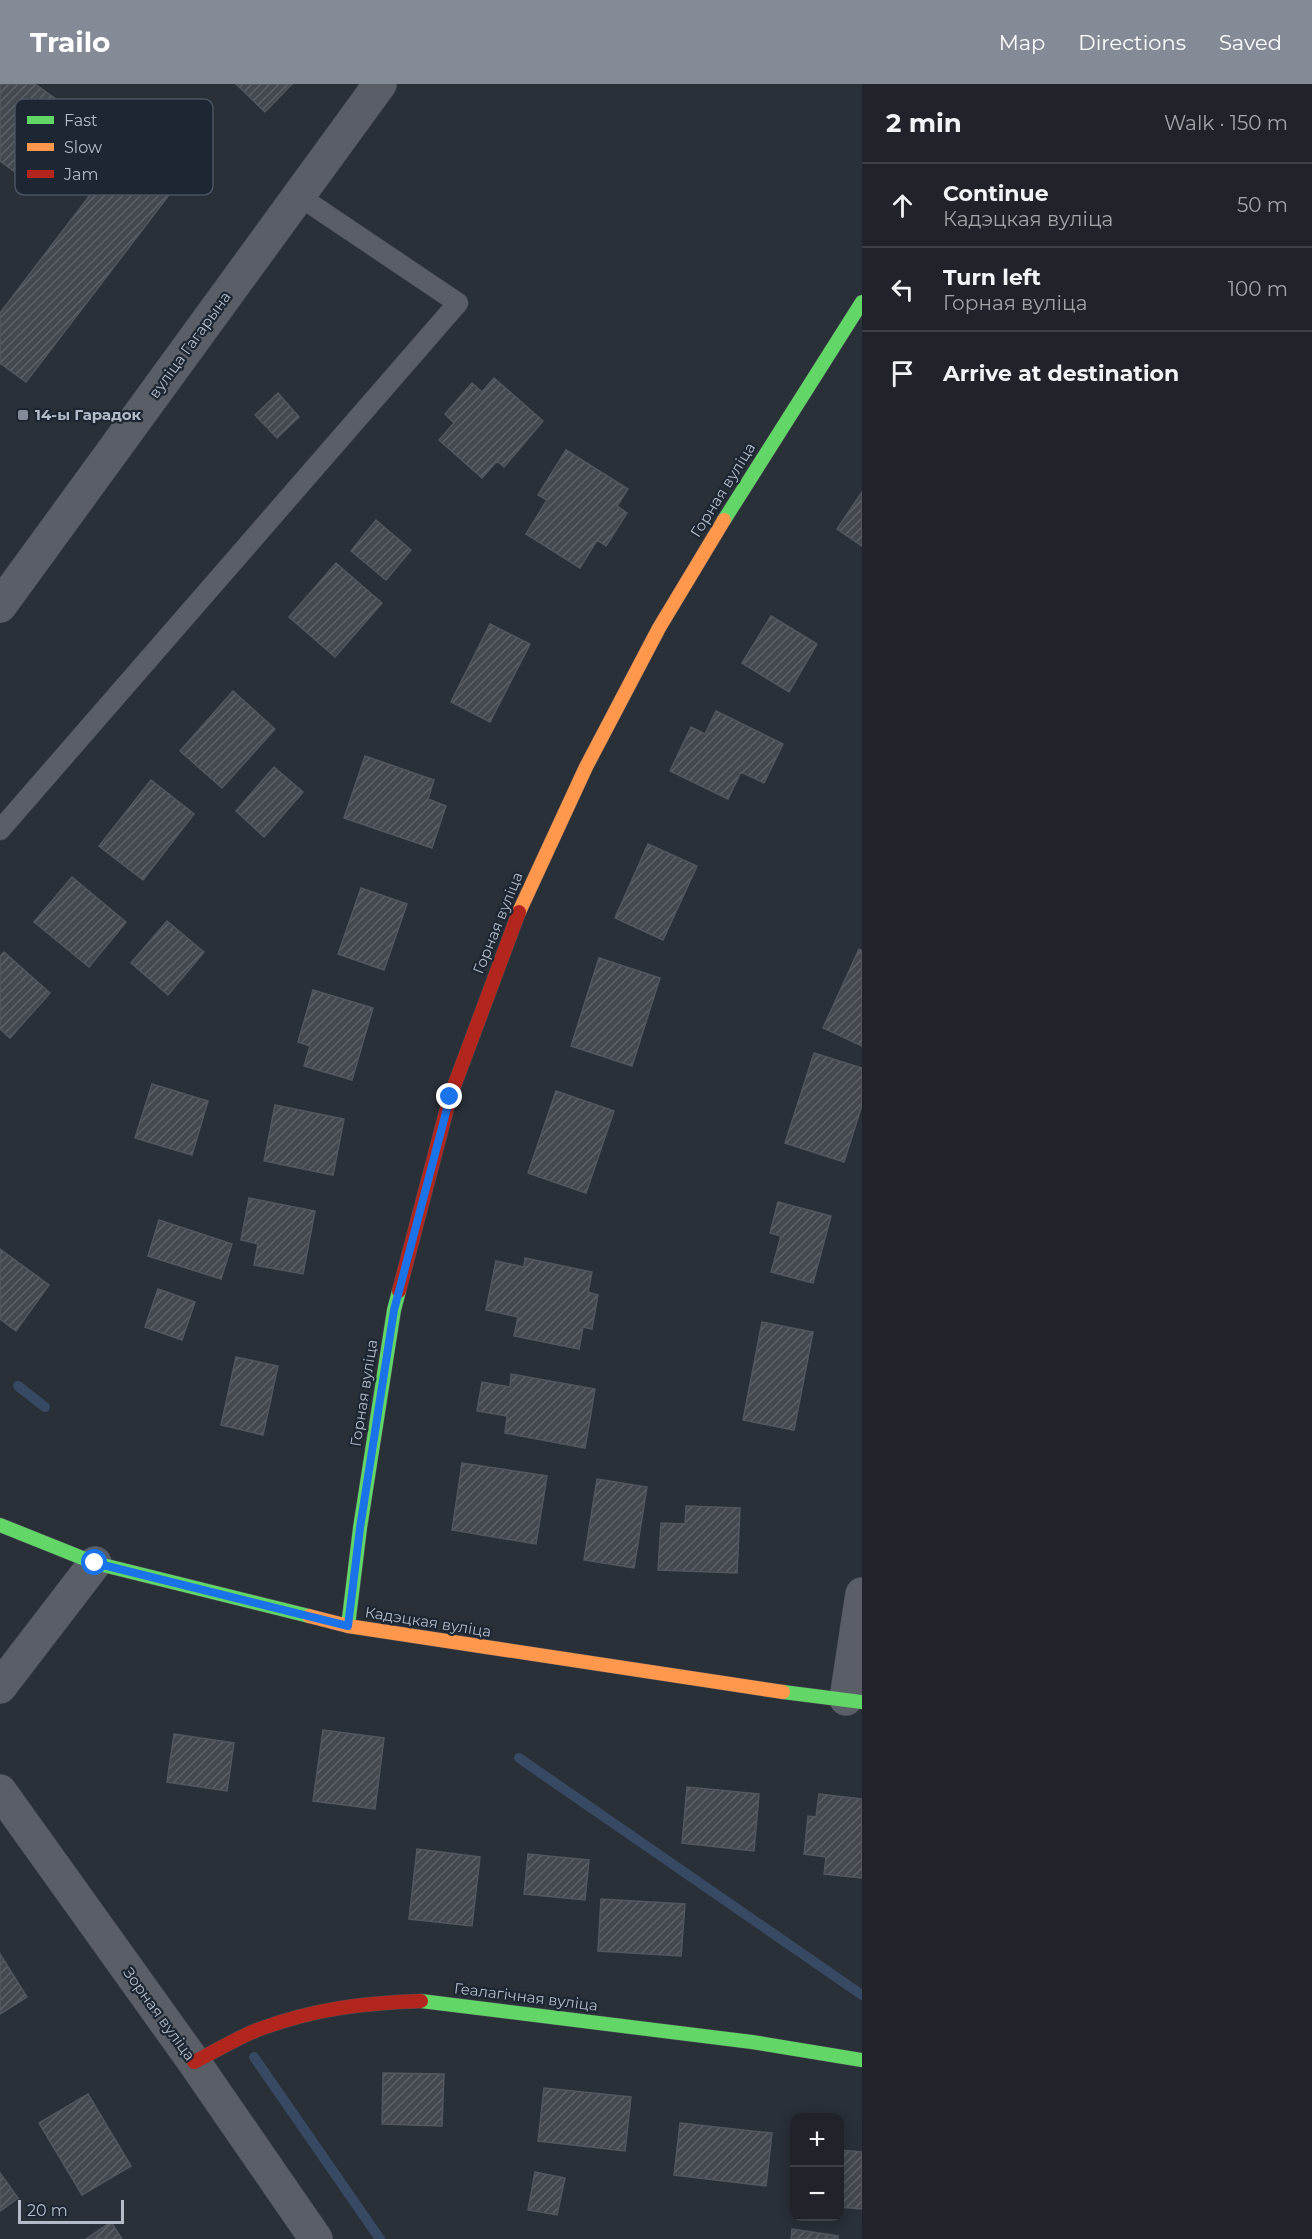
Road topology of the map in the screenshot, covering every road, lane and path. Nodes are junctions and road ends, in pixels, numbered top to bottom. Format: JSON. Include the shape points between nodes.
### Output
{"nodes":[{"id":1,"x":380,"y":84,"type":"edge"},
{"id":2,"x":299,"y":196,"type":"junction"},
{"id":3,"x":862,"y":302,"type":"edge"},
{"id":4,"x":0,"y":606,"type":"edge"},
{"id":5,"x":0,"y":830,"type":"edge"},
{"id":6,"x":0,"y":1525,"type":"edge"},
{"id":7,"x":95,"y":1563,"type":"junction"},
{"id":8,"x":862,"y":1594,"type":"edge"},
{"id":9,"x":348,"y":1626,"type":"junction"},
{"id":10,"x":0,"y":1688,"type":"edge"},
{"id":11,"x":854,"y":1701,"type":"edge"},
{"id":12,"x":0,"y":1791,"type":"edge"},
{"id":13,"x":862,"y":2060,"type":"edge"},
{"id":14,"x":194,"y":2062,"type":"junction"},
{"id":15,"x":316,"y":2239,"type":"edge"}],
"edges":[{"from":1,"to":2,"type":"street","name":"вуліца Гагарына"},
{"from":2,"to":4,"type":"street","name":"вуліца Гагарына"},
{"from":2,"to":5,"type":"lane","via":[[458,303]]},
{"from":3,"to":9,"type":"street","name":"Горная вуліца","via":[[659,628],[586,767],[514,922],[450,1097],[394,1310]]},
{"from":6,"to":7,"type":"street","name":"Кадэцкая вуліца"},
{"from":7,"to":9,"type":"street","name":"Кадэцкая вуліца"},
{"from":7,"to":10,"type":"street"},
{"from":8,"to":11,"type":"street"},
{"from":9,"to":11,"type":"street","name":"Кадэцкая вуліца"},
{"from":12,"to":14,"type":"street","name":"Зорная вуліца"},
{"from":13,"to":14,"type":"street","name":"Геалагічная вуліца","via":[[752,2042],[425,2001],[367,2003],[314,2012],[255,2031]]},
{"from":14,"to":15,"type":"street","name":"Зорная вуліца"}]}
